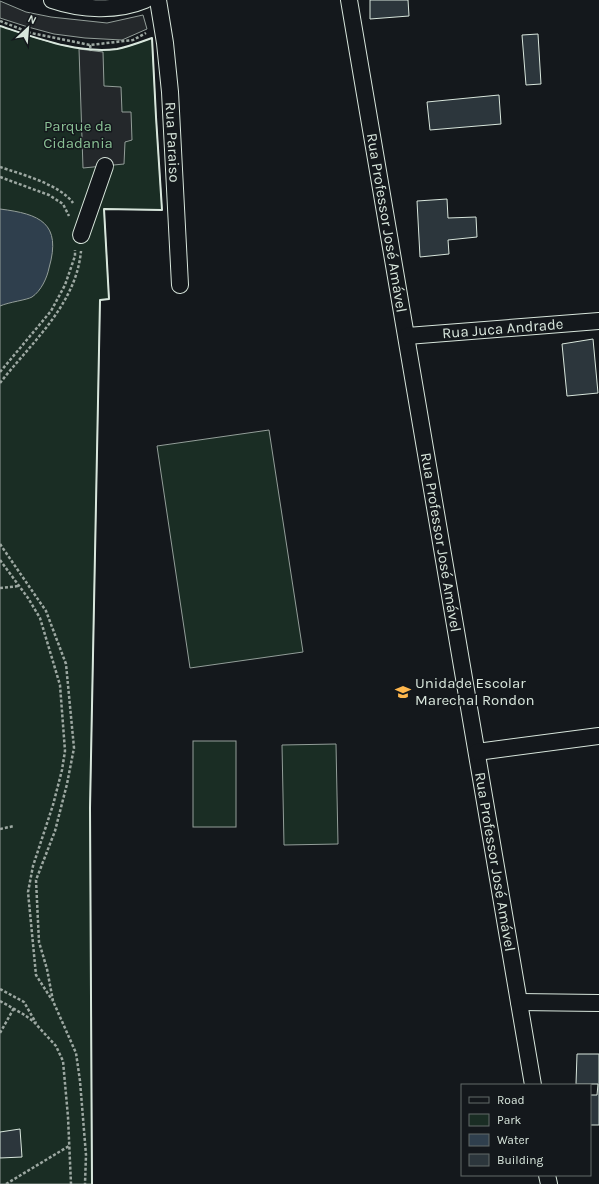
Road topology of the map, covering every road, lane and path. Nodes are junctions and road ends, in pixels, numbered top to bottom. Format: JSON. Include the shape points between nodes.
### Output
{"nodes":[{"id":1,"x":52,"y":0,"type":"edge"},
{"id":2,"x":145,"y":0,"type":"edge"},
{"id":3,"x":158,"y":0,"type":"edge"},
{"id":4,"x":349,"y":0,"type":"edge"},
{"id":5,"x":0,"y":21,"type":"edge"},
{"id":6,"x":162,"y":23,"type":"junction"},
{"id":7,"x":90,"y":44,"type":"junction"},
{"id":8,"x":91,"y":51,"type":"dead end"},
{"id":9,"x":0,"y":167,"type":"edge"},
{"id":10,"x":0,"y":178,"type":"edge"},
{"id":11,"x":74,"y":219,"type":"junction"},
{"id":12,"x":78,"y":240,"type":"junction"},
{"id":13,"x":180,"y":284,"type":"dead end"},
{"id":14,"x":599,"y":320,"type":"edge"},
{"id":15,"x":407,"y":336,"type":"junction"},
{"id":16,"x":0,"y":372,"type":"edge"},
{"id":17,"x":0,"y":383,"type":"edge"},
{"id":18,"x":0,"y":544,"type":"edge"},
{"id":19,"x":0,"y":560,"type":"edge"},
{"id":20,"x":19,"y":586,"type":"junction"},
{"id":21,"x":0,"y":588,"type":"edge"},
{"id":22,"x":599,"y":736,"type":"edge"},
{"id":23,"x":477,"y":752,"type":"junction"},
{"id":24,"x":14,"y":826,"type":"dead end"},
{"id":25,"x":0,"y":829,"type":"edge"},
{"id":26,"x":0,"y":989,"type":"edge"},
{"id":27,"x":0,"y":1001,"type":"edge"},
{"id":28,"x":53,"y":1002,"type":"junction"},
{"id":29,"x":519,"y":1002,"type":"junction"},
{"id":30,"x":599,"y":1002,"type":"edge"},
{"id":31,"x":14,"y":1008,"type":"junction"},
{"id":32,"x":38,"y":1027,"type":"junction"},
{"id":33,"x":0,"y":1033,"type":"edge"},
{"id":34,"x":533,"y":1084,"type":"edge"},
{"id":35,"x":69,"y":1146,"type":"junction"},
{"id":36,"x":6,"y":1184,"type":"edge"},
{"id":37,"x":71,"y":1184,"type":"edge"},
{"id":38,"x":85,"y":1184,"type":"edge"}],
"edges":[{"from":1,"to":2,"type":"street","via":[[83,7],[112,9]]},
{"from":3,"to":6,"type":"street","name":"Rua Paraiso"},
{"from":4,"to":15,"type":"street","name":"Rua Professor José Amável"},
{"from":5,"to":7,"type":"path","via":[[31,33]]},
{"from":6,"to":7,"type":"path","via":[[133,40]]},
{"from":6,"to":13,"type":"street","name":"Rua Paraiso","via":[[170,92]]},
{"from":7,"to":8,"type":"path"},
{"from":9,"to":11,"type":"path","via":[[44,182],[59,191],[72,202]]},
{"from":10,"to":11,"type":"path","via":[[49,195],[64,204]]},
{"from":11,"to":12,"type":"street","via":[[100,166]]},
{"from":12,"to":16,"type":"path","via":[[65,285],[51,311]]},
{"from":12,"to":17,"type":"path","via":[[82,242],[78,271],[64,302],[56,316]]},
{"from":14,"to":15,"type":"street","name":"Rua Juca Andrade"},
{"from":15,"to":23,"type":"street","name":"Rua Professor José Amável"},
{"from":18,"to":28,"type":"path","via":[[46,611],[66,664],[74,748],[55,831],[36,880],[39,942]]},
{"from":19,"to":20,"type":"path"},
{"from":20,"to":21,"type":"path"},
{"from":20,"to":28,"type":"path","via":[[40,618],[60,686],[64,731],[65,751],[62,770],[33,866],[28,892],[36,975]]},
{"from":22,"to":23,"type":"street"},
{"from":23,"to":29,"type":"street","name":"Rua Professor José Amável"},
{"from":24,"to":25,"type":"path"},
{"from":26,"to":32,"type":"path","via":[[24,1002]]},
{"from":27,"to":31,"type":"path"},
{"from":28,"to":38,"type":"path","via":[[76,1053],[86,1155]]},
{"from":29,"to":30,"type":"street"},
{"from":29,"to":34,"type":"street","name":"Rua Professor José Amável"},
{"from":31,"to":32,"type":"path","via":[[33,1020]]},
{"from":31,"to":33,"type":"path"},
{"from":32,"to":35,"type":"path","via":[[56,1046],[63,1061]]},
{"from":35,"to":36,"type":"path"},
{"from":35,"to":37,"type":"path"}]}
